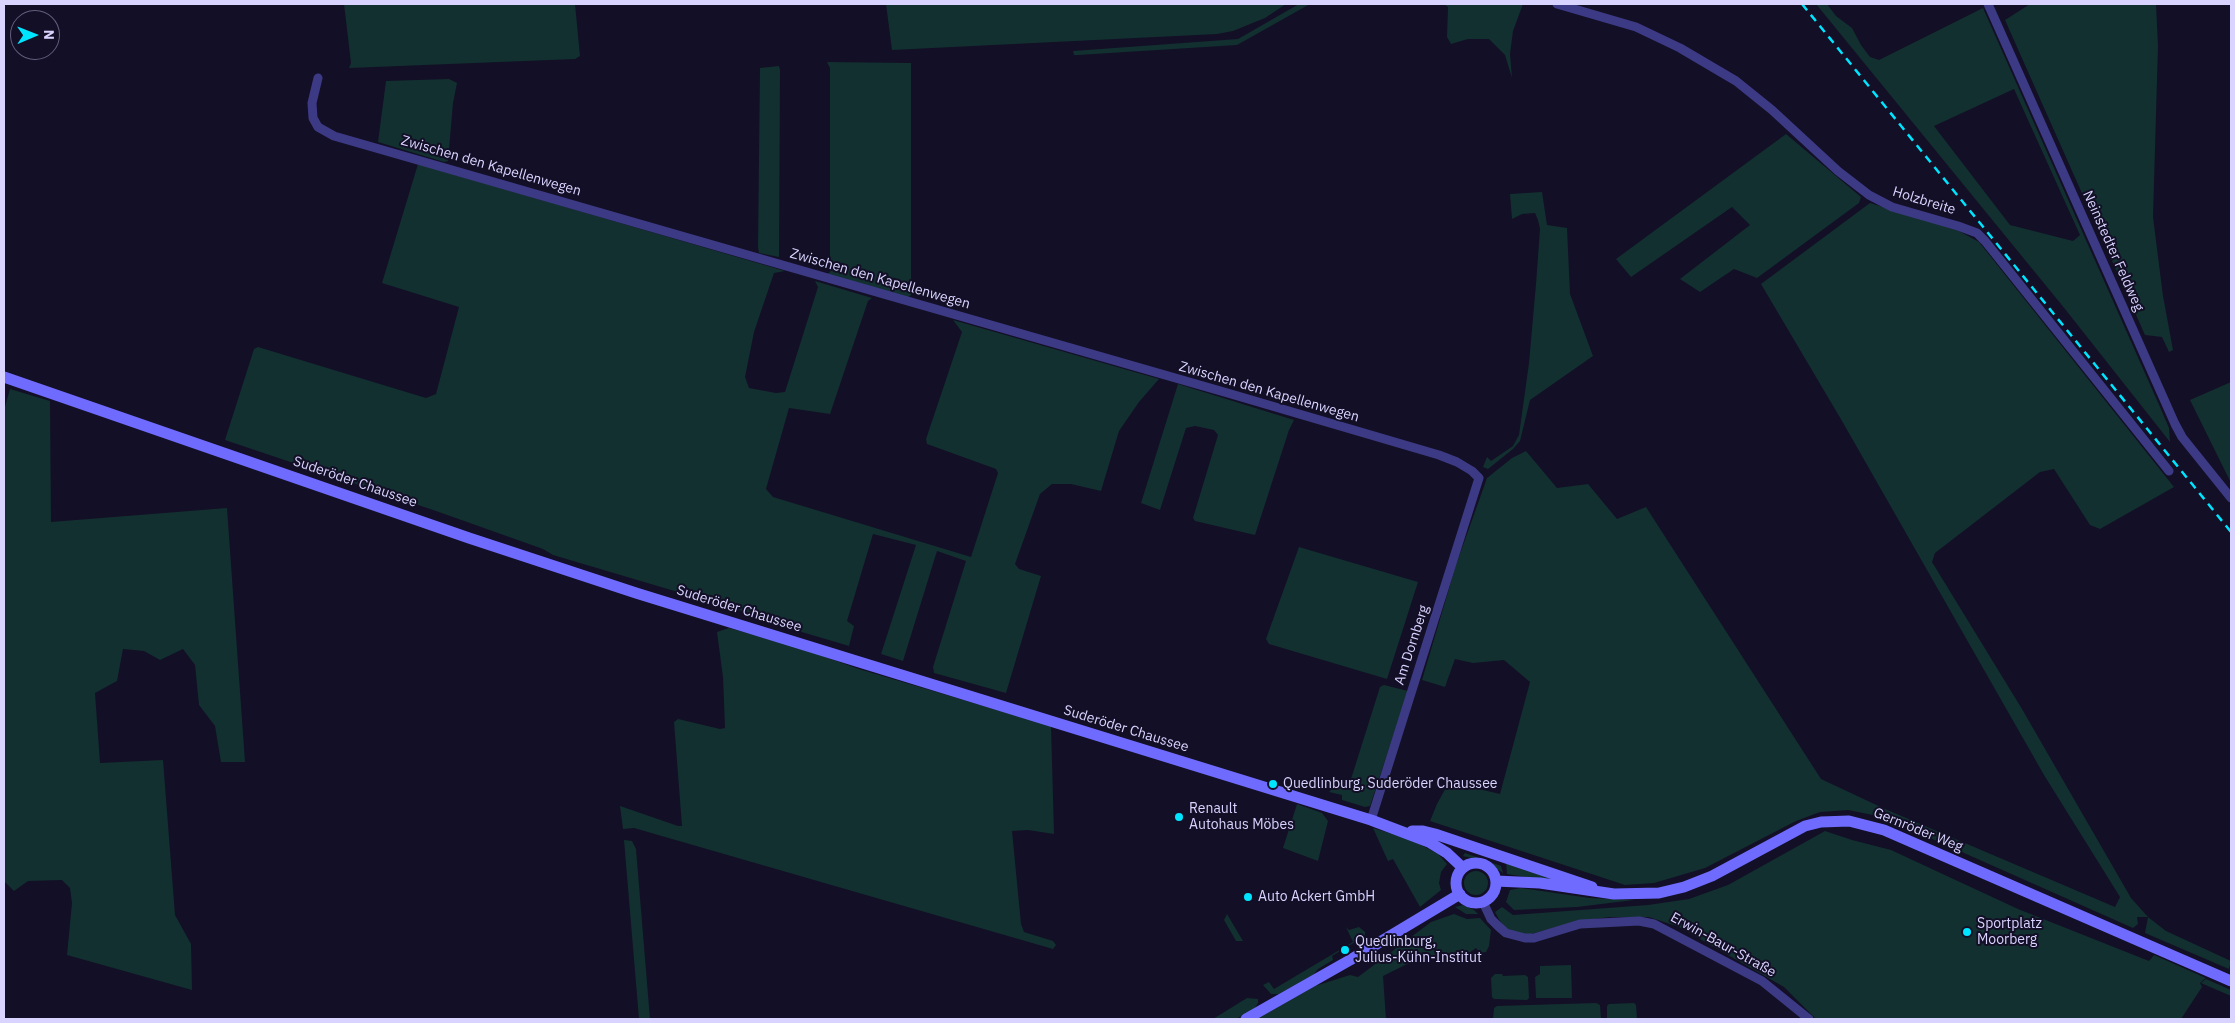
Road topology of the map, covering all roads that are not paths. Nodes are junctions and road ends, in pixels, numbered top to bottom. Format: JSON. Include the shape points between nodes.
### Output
{"nodes":[{"id":1,"x":1557,"y":4,"type":"edge"},
{"id":2,"x":1988,"y":4,"type":"edge"},
{"id":3,"x":318,"y":78,"type":"dead end"},
{"id":4,"x":4,"y":377,"type":"edge"},
{"id":5,"x":2169,"y":471,"type":"dead end"},
{"id":6,"x":1479,"y":478,"type":"joint"},
{"id":7,"x":2231,"y":498,"type":"edge"},
{"id":8,"x":1371,"y":820,"type":"junction"},
{"id":9,"x":1405,"y":832,"type":"junction"},
{"id":10,"x":1463,"y":868,"type":"junction"},
{"id":11,"x":1496,"y":881,"type":"junction"},
{"id":12,"x":1460,"y":894,"type":"junction"},
{"id":13,"x":1604,"y":894,"type":"junction"},
{"id":14,"x":1483,"y":902,"type":"junction"},
{"id":15,"x":2231,"y":981,"type":"edge"},
{"id":16,"x":1246,"y":1019,"type":"edge"},
{"id":17,"x":1809,"y":1019,"type":"edge"}],
"edges":[{"from":1,"to":5,"type":"street","name":"Holzbreite","via":[[1636,28],[1680,48],[1736,81],[1869,195],[1892,207],[1977,233]]},
{"from":2,"to":7,"type":"street","name":"Neinstedter Feldweg","via":[[2175,424]]},
{"from":3,"to":6,"type":"street","name":"Zwischen den Kapellenwegen","via":[[312,103],[313,118],[318,127],[334,136],[1439,456],[1457,462]]},
{"from":4,"to":8,"type":"street","name":"Suderöder Chaussee","via":[[636,593]]},
{"from":6,"to":8,"type":"street","name":"Am Dornberg"},
{"from":8,"to":9,"type":"street","name":"Suderöder Chaussee"},
{"from":9,"to":10,"type":"street","name":"Suderöder Chaussee","via":[[1447,852]]},
{"from":9,"to":13,"type":"street","via":[[1434,834],[1589,885]]},
{"from":10,"to":11,"type":"street","via":[[1475,863],[1485,865]]},
{"from":10,"to":12,"type":"street","via":[[1457,879]]},
{"from":11,"to":13,"type":"street","name":"Gernröder Weg","via":[[1540,883]]},
{"from":11,"to":14,"type":"street","via":[[1492,894]]},
{"from":12,"to":14,"type":"street","via":[[1471,902]]},
{"from":12,"to":16,"type":"street"},
{"from":13,"to":15,"type":"street","name":"Gernröder Weg","via":[[1646,894],[1684,887],[1712,876],[1805,826],[1848,821],[1892,833]]},
{"from":14,"to":17,"type":"street","name":"Erwin-Baur-Straße","via":[[1491,919],[1506,933],[1525,938],[1580,924],[1639,921],[1654,924],[1762,981]]}]}
